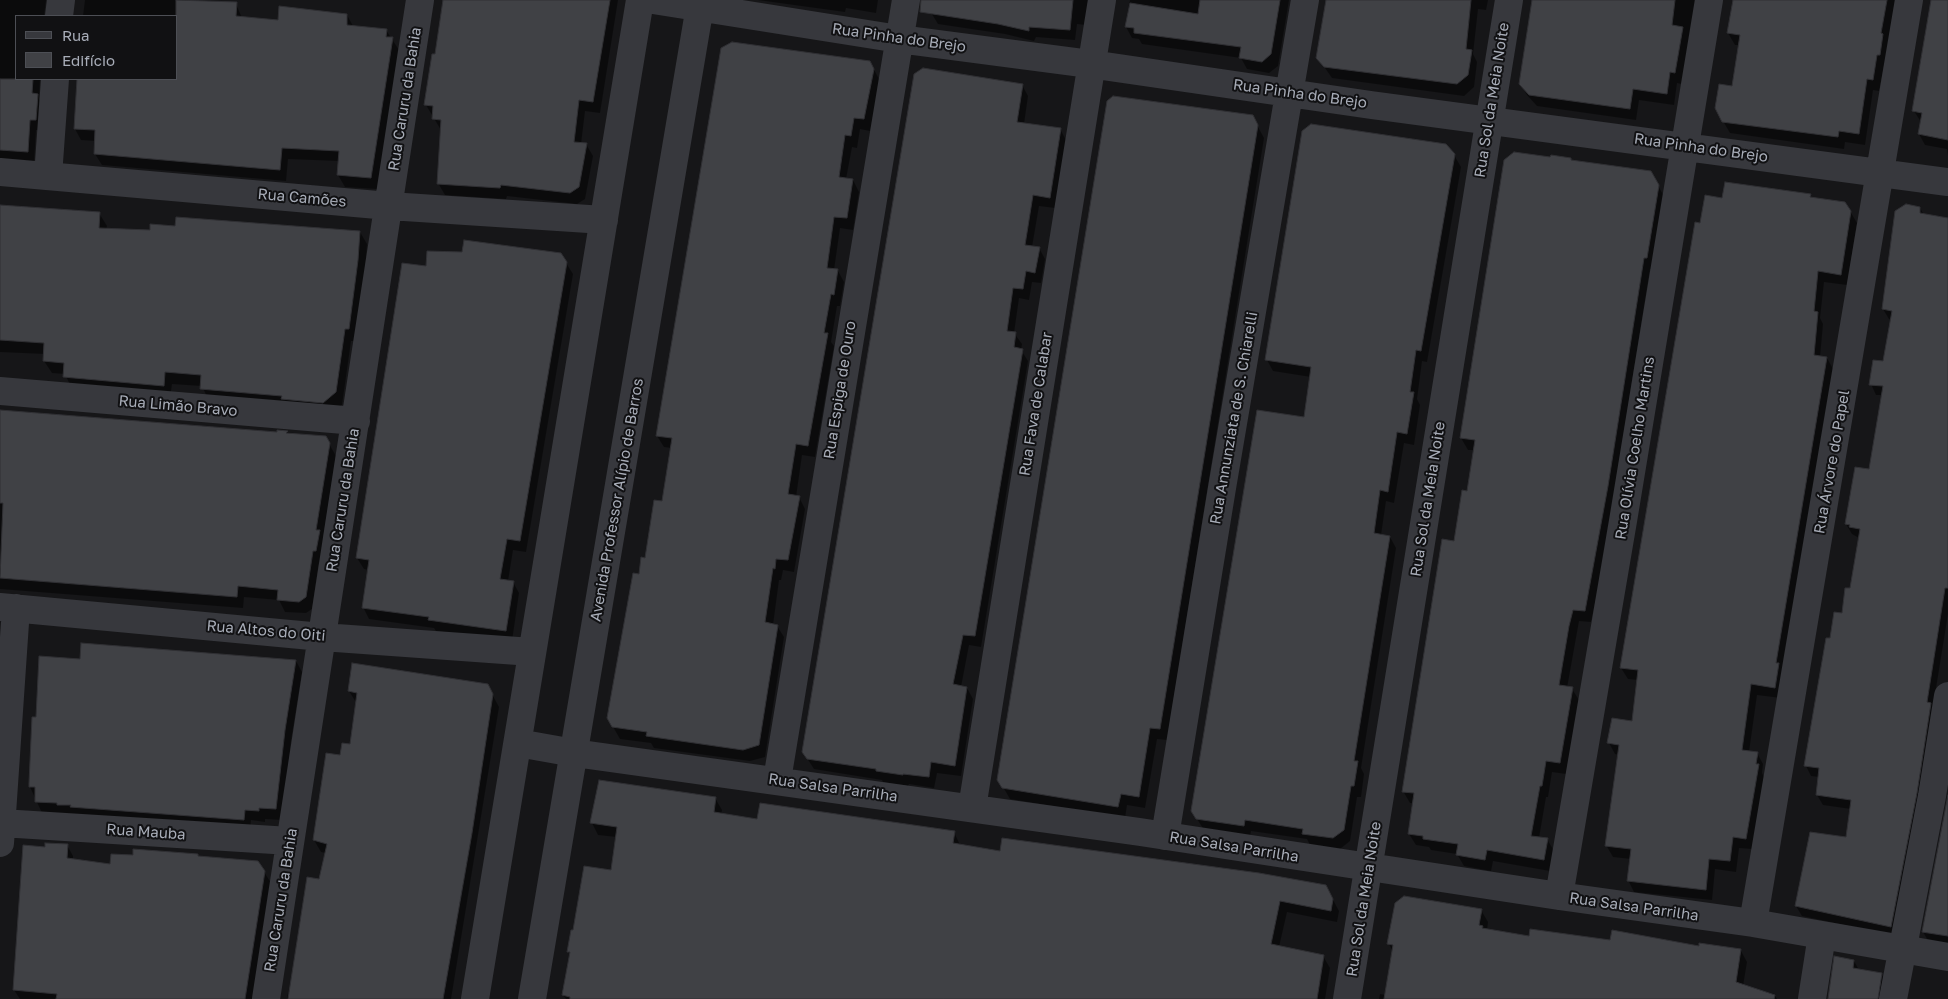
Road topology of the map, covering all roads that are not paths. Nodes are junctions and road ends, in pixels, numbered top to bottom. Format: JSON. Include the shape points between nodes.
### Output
{"nodes":[{"id":1,"x":61,"y":0,"type":"edge"},
{"id":2,"x":640,"y":0,"type":"edge"},
{"id":3,"x":653,"y":0,"type":"edge"},
{"id":4,"x":906,"y":0,"type":"edge"},
{"id":5,"x":1102,"y":0,"type":"edge"},
{"id":6,"x":1305,"y":0,"type":"edge"},
{"id":7,"x":1508,"y":0,"type":"edge"},
{"id":8,"x":1709,"y":0,"type":"edge"},
{"id":9,"x":1909,"y":0,"type":"edge"},
{"id":10,"x":414,"y":1,"type":"edge"},
{"id":11,"x":700,"y":4,"type":"edge"},
{"id":12,"x":60,"y":15,"type":"edge"},
{"id":13,"x":899,"y":39,"type":"junction"},
{"id":14,"x":1090,"y":64,"type":"junction"},
{"id":15,"x":55,"y":80,"type":"edge"},
{"id":16,"x":1289,"y":93,"type":"junction"},
{"id":17,"x":1488,"y":120,"type":"junction"},
{"id":18,"x":1684,"y":146,"type":"junction"},
{"id":19,"x":0,"y":172,"type":"edge"},
{"id":20,"x":1880,"y":172,"type":"junction"},
{"id":21,"x":48,"y":176,"type":"junction"},
{"id":22,"x":1948,"y":182,"type":"edge"},
{"id":23,"x":389,"y":206,"type":"junction"},
{"id":24,"x":604,"y":220,"type":"junction"},
{"id":25,"x":0,"y":391,"type":"edge"},
{"id":26,"x":356,"y":421,"type":"junction"},
{"id":27,"x":8,"y":608,"type":"edge"},
{"id":28,"x":322,"y":637,"type":"junction"},
{"id":29,"x":532,"y":652,"type":"junction"},
{"id":30,"x":1948,"y":696,"type":"edge"},
{"id":31,"x":518,"y":743,"type":"junction"},
{"id":32,"x":574,"y":753,"type":"junction"},
{"id":33,"x":777,"y":780,"type":"junction"},
{"id":34,"x":972,"y":808,"type":"junction"},
{"id":35,"x":1,"y":833,"type":"edge"},
{"id":36,"x":1165,"y":836,"type":"junction"},
{"id":37,"x":290,"y":841,"type":"junction"},
{"id":38,"x":1369,"y":867,"type":"junction"},
{"id":39,"x":1559,"y":896,"type":"junction"},
{"id":40,"x":1753,"y":923,"type":"junction"},
{"id":41,"x":1822,"y":935,"type":"junction"},
{"id":42,"x":1903,"y":948,"type":"junction"},
{"id":43,"x":1948,"y":957,"type":"edge"},
{"id":44,"x":266,"y":999,"type":"edge"},
{"id":45,"x":475,"y":999,"type":"edge"},
{"id":46,"x":532,"y":999,"type":"edge"},
{"id":47,"x":1347,"y":999,"type":"edge"},
{"id":48,"x":1812,"y":999,"type":"edge"},
{"id":49,"x":1893,"y":999,"type":"edge"}],
"edges":[{"from":1,"to":12,"type":"street"},
{"from":2,"to":24,"type":"street"},
{"from":3,"to":11,"type":"street","name":"Rua Pinha do Brejo"},
{"from":4,"to":13,"type":"street","name":"Rua Espiga de Ouro"},
{"from":5,"to":14,"type":"street","name":"Rua Fava de Calabar"},
{"from":6,"to":16,"type":"street","name":"Rua Annunziata de S. Chiarelli"},
{"from":7,"to":17,"type":"street","name":"Rua Sol da Meia Noite"},
{"from":8,"to":18,"type":"street","name":"Rua Olívia Coelho Martins"},
{"from":9,"to":20,"type":"street","name":"Rua Árvore do Papel"},
{"from":10,"to":23,"type":"street","name":"Rua Caruru da Bahia"},
{"from":11,"to":13,"type":"street","name":"Rua Pinha do Brejo"},
{"from":11,"to":32,"type":"street","name":"Avenida Professor Alípio de Barros"},
{"from":13,"to":14,"type":"street","name":"Rua Pinha do Brejo"},
{"from":13,"to":33,"type":"street","name":"Rua Espiga de Ouro"},
{"from":14,"to":16,"type":"street","name":"Rua Pinha do Brejo"},
{"from":14,"to":34,"type":"street","name":"Rua Fava de Calabar"},
{"from":15,"to":21,"type":"street"},
{"from":16,"to":17,"type":"street","name":"Rua Pinha do Brejo"},
{"from":16,"to":36,"type":"street","name":"Rua Annunziata de S. Chiarelli"},
{"from":17,"to":18,"type":"street","name":"Rua Pinha do Brejo"},
{"from":17,"to":38,"type":"street","name":"Rua Sol da Meia Noite"},
{"from":18,"to":20,"type":"street","name":"Rua Pinha do Brejo"},
{"from":18,"to":39,"type":"street","name":"Rua Olívia Coelho Martins","via":[[1624,522]]},
{"from":19,"to":21,"type":"street","name":"Rua Camões"},
{"from":20,"to":22,"type":"street","name":"Rua Pinha do Brejo"},
{"from":20,"to":40,"type":"street","name":"Rua Árvore do Papel"},
{"from":21,"to":23,"type":"street","name":"Rua Camões"},
{"from":23,"to":24,"type":"street","name":"Rua Camões"},
{"from":23,"to":26,"type":"street","name":"Rua Caruru da Bahia"},
{"from":24,"to":29,"type":"street"},
{"from":25,"to":26,"type":"street","name":"Rua Limão Bravo"},
{"from":26,"to":28,"type":"street","name":"Rua Caruru da Bahia"},
{"from":27,"to":28,"type":"street","name":"Rua Altos do Oiti"},
{"from":27,"to":35,"type":"street"},
{"from":28,"to":29,"type":"street","name":"Rua Altos do Oiti"},
{"from":28,"to":37,"type":"street","name":"Rua Caruru da Bahia"},
{"from":29,"to":31,"type":"street"},
{"from":30,"to":42,"type":"street"},
{"from":31,"to":32,"type":"street","name":"Rua Salsa Parrilha"},
{"from":31,"to":45,"type":"street"},
{"from":32,"to":33,"type":"street","name":"Rua Salsa Parrilha"},
{"from":32,"to":46,"type":"street","name":"Avenida Professor Alípio de Barros"},
{"from":33,"to":34,"type":"street","name":"Rua Salsa Parrilha"},
{"from":34,"to":36,"type":"street","name":"Rua Salsa Parrilha"},
{"from":35,"to":37,"type":"street","name":"Rua Mauba"},
{"from":36,"to":38,"type":"street","name":"Rua Salsa Parrilha"},
{"from":37,"to":44,"type":"street","name":"Rua Caruru da Bahia"},
{"from":38,"to":39,"type":"street","name":"Rua Salsa Parrilha"},
{"from":38,"to":47,"type":"street","name":"Rua Sol da Meia Noite"},
{"from":39,"to":40,"type":"street","name":"Rua Salsa Parrilha"},
{"from":40,"to":41,"type":"street","name":"Rua Salsa Parrilha"},
{"from":41,"to":42,"type":"street","name":"Rua Salsa Parrilha"},
{"from":41,"to":48,"type":"street"},
{"from":42,"to":43,"type":"street","name":"Rua Salsa Parrilha"},
{"from":42,"to":49,"type":"street"}]}
